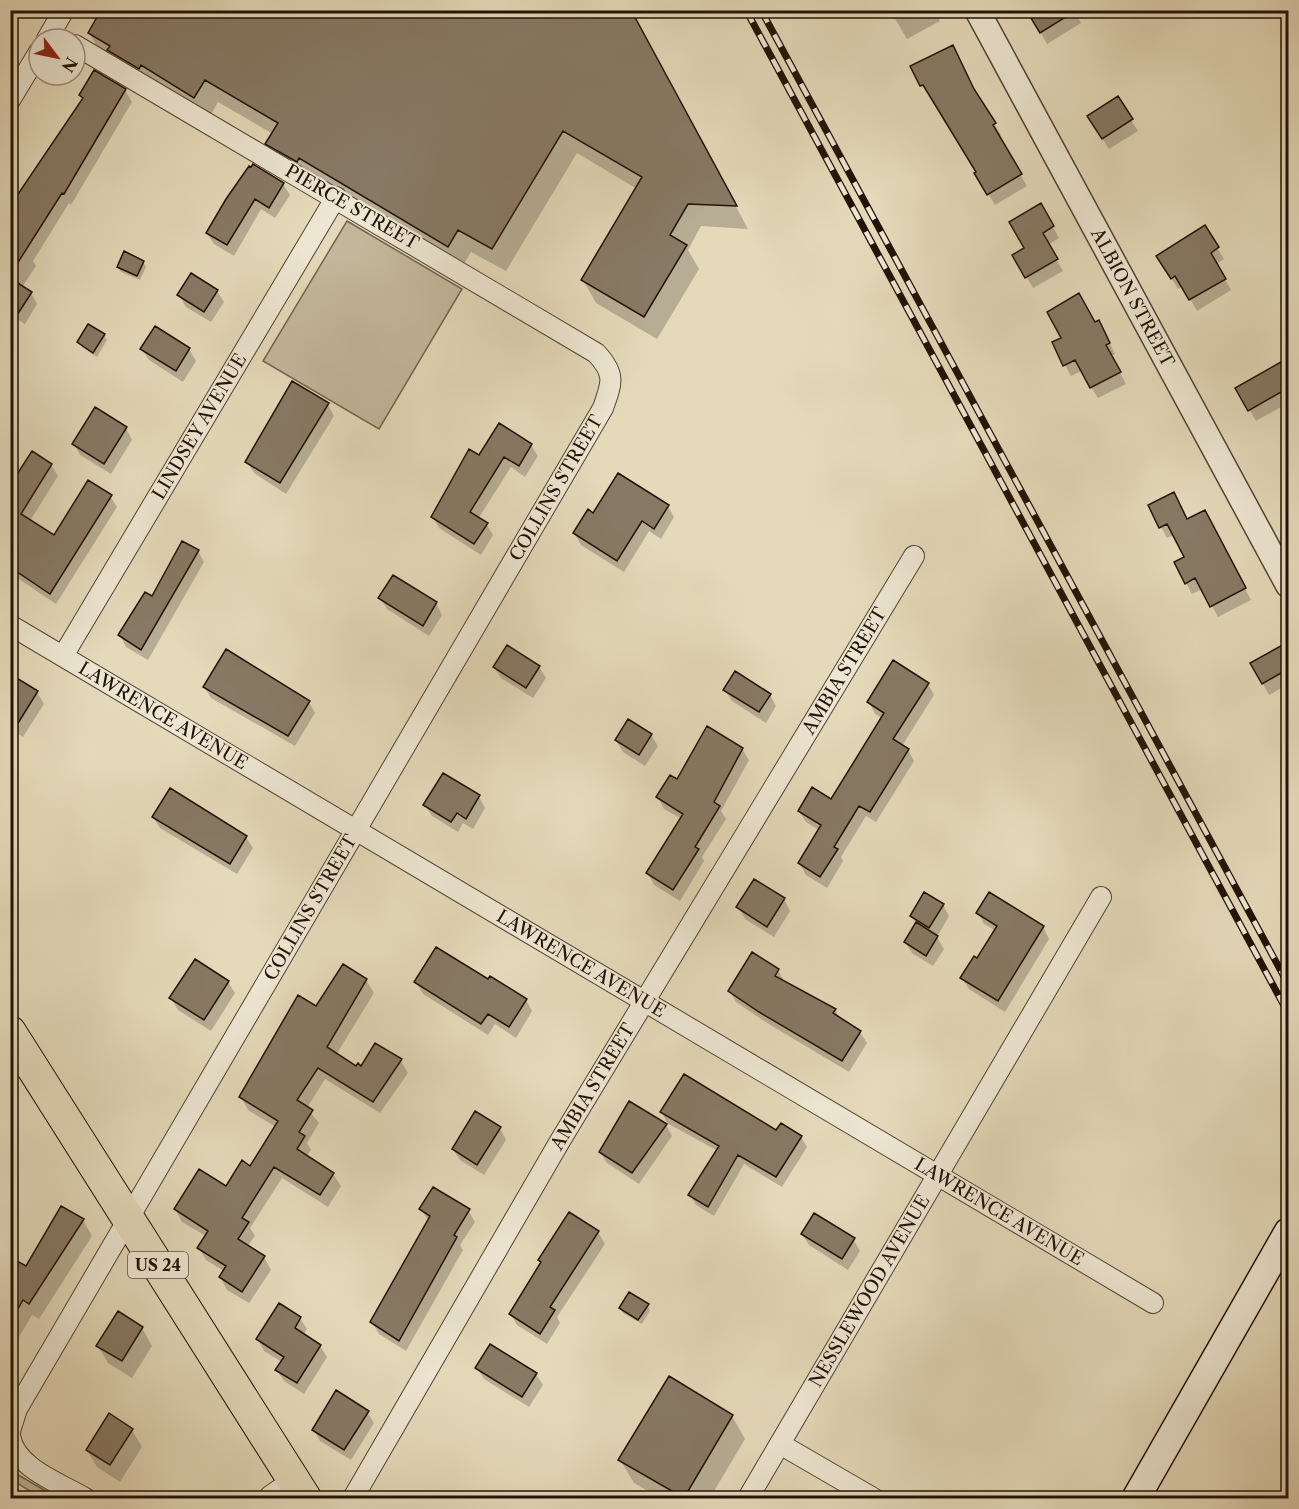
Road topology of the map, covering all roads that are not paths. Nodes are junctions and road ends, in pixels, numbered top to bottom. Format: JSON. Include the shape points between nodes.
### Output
{"nodes":[{"id":1,"x":64,"y":10,"type":"edge"},
{"id":2,"x":977,"y":10,"type":"edge"},
{"id":3,"x":57,"y":27,"type":"edge"},
{"id":4,"x":87,"y":52,"type":"edge"},
{"id":5,"x":27,"y":72,"type":"edge"},
{"id":6,"x":10,"y":100,"type":"edge"},
{"id":7,"x":336,"y":197,"type":"junction"},
{"id":8,"x":611,"y":384,"type":"joint"},
{"id":9,"x":914,"y":556,"type":"dead end"},
{"id":10,"x":1288,"y":585,"type":"edge"},
{"id":11,"x":10,"y":625,"type":"edge"},
{"id":12,"x":63,"y":656,"type":"junction"},
{"id":13,"x":354,"y":829,"type":"junction"},
{"id":14,"x":1101,"y":897,"type":"dead end"},
{"id":15,"x":644,"y":1001,"type":"junction"},
{"id":16,"x":10,"y":1032,"type":"edge"},
{"id":17,"x":937,"y":1175,"type":"junction"},
{"id":18,"x":128,"y":1218,"type":"junction"},
{"id":19,"x":1288,"y":1232,"type":"edge"},
{"id":20,"x":1153,"y":1303,"type":"dead end"},
{"id":21,"x":10,"y":1431,"type":"edge"},
{"id":22,"x":780,"y":1443,"type":"junction"},
{"id":23,"x":13,"y":1445,"type":"edge"},
{"id":24,"x":289,"y":1491,"type":"edge"},
{"id":25,"x":85,"y":1498,"type":"edge"},
{"id":26,"x":353,"y":1498,"type":"edge"},
{"id":27,"x":748,"y":1498,"type":"edge"},
{"id":28,"x":873,"y":1498,"type":"edge"},
{"id":29,"x":1136,"y":1498,"type":"edge"}],
"edges":[{"from":1,"to":3,"type":"street"},
{"from":2,"to":10,"type":"street","name":"ALBION STREET"},
{"from":4,"to":7,"type":"street","name":"PIERCE STREET"},
{"from":5,"to":6,"type":"street"},
{"from":7,"to":8,"type":"street","name":"PIERCE STREET","via":[[596,354],[609,367]]},
{"from":7,"to":12,"type":"street","name":"LINDSEY AVENUE"},
{"from":8,"to":13,"type":"street","name":"COLLINS STREET","via":[[603,408]]},
{"from":9,"to":15,"type":"street","name":"AMBIA STREET"},
{"from":11,"to":12,"type":"street","name":"LAWRENCE AVENUE"},
{"from":12,"to":13,"type":"street","name":"LAWRENCE AVENUE"},
{"from":13,"to":15,"type":"street","name":"LAWRENCE AVENUE"},
{"from":13,"to":18,"type":"street","name":"COLLINS STREET"},
{"from":14,"to":17,"type":"street","name":"NESSLEWOOD AVENUE"},
{"from":15,"to":17,"type":"street","name":"LAWRENCE AVENUE"},
{"from":15,"to":26,"type":"street","name":"AMBIA STREET"},
{"from":16,"to":18,"type":"main road","number":"US 24"},
{"from":17,"to":20,"type":"street","name":"LAWRENCE AVENUE"},
{"from":17,"to":22,"type":"street","name":"NESSLEWOOD AVENUE"},
{"from":18,"to":21,"type":"street","name":"COLLINS STREET","via":[[17,1409]]},
{"from":18,"to":24,"type":"main road","number":"US 24"},
{"from":19,"to":29,"type":"main road"},
{"from":22,"to":27,"type":"street","name":"NESSLEWOOD AVENUE"},
{"from":22,"to":28,"type":"street"},
{"from":23,"to":25,"type":"street"}]}
